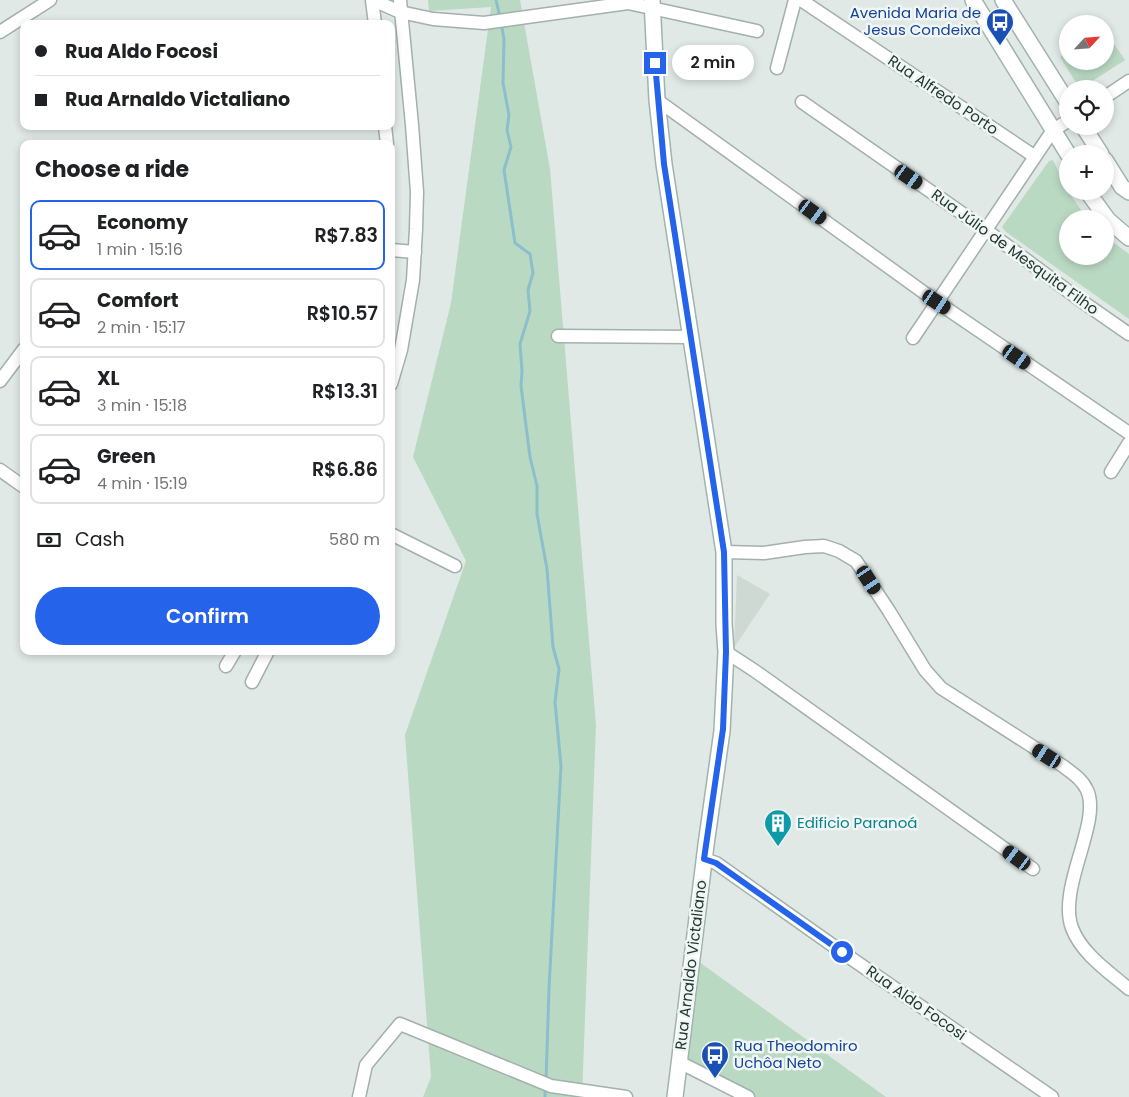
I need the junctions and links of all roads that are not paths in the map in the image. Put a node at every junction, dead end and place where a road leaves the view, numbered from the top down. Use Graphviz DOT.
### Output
graph roads {
  1 [pos="50,0"];
  2 [pos="372,0"];
  3 [pos="794,0"];
  4 [pos="801,0"];
  5 [pos="973,0"];
  6 [pos="1003,0"];
  7 [pos="652,3"];
  8 [pos="400,6"];
  9 [pos="374,20"];
  10 [pos="1,27"];
  11 [pos="757,30"];
  12 [pos="777,68"];
  13 [pos="1129,81"];
  14 [pos="1059,89"];
  15 [pos="1114,91"];
  16 [pos="657,100"];
  17 [pos="802,102"];
  18 [pos="1059,126"];
  19 [pos="1053,130"];
  20 [pos="1062,145"];
  21 [pos="1034,156"];
  22 [pos="1114,174"];
  23 [pos="1129,192"];
  24 [pos="1094,200"];
  25 [pos="986,230"];
  26 [pos="1129,238"];
  27 [pos="395,250"];
  28 [pos="415,252"];
  29 [pos="937,302"];
  30 [pos="1129,334"];
  31 [pos="558,336"];
  32 [pos="692,337"];
  33 [pos="913,338"];
  34 [pos="20,355"];
  35 [pos="395,370"];
  36 [pos="0,381"];
  37 [pos="1129,433"];
  38 [pos="1129,443"];
  39 [pos="0,470"];
  40 [pos="1111,472"];
  41 [pos="20,484"];
  42 [pos="395,536"];
  43 [pos="724,552"];
  44 [pos="455,566"];
  45 [pos="726,652"];
  46 [pos="233,655"];
  47 [pos="263,655"];
  48 [pos="226,666"];
  49 [pos="252,682"];
  50 [pos="704,859"];
  51 [pos="1033,869"];
  52 [pos="1129,989"];
  53 [pos="679,1062"];
  54 [pos="359,1097"];
  55 [pos="626,1097"];
  56 [pos="675,1097"];
  57 [pos="748,1097"];
  58 [pos="1052,1097"];
  1 -- 10 [label="street"];
  2 -- 8 [label="street"];
  2 -- 9 [label="street"];
  3 -- 12 [label="street"];
  4 -- 21 [label="street, Rua Alfredo Porto"];
  5 -- 19 [label="street"];
  6 -- 14 [label="street"];
  7 -- 8 [label="street"];
  7 -- 11 [label="street"];
  7 -- 16 [label="street, Rua Arnaldo Victaliano"];
  8 -- 28 [label="street"];
  13 -- 15 [label="street"];
  16 -- 29 [label="street"];
  16 -- 32 [label="street, Rua Arnaldo Victaliano"];
  17 -- 25 [label="street, Rua Júlio de Mesquita Filho"];
  18 -- 19 [label="street"];
  19 -- 20 [label="street"];
  19 -- 21 [label="street"];
  21 -- 25 [label="street"];
  22 -- 23 [label="street"];
  24 -- 26 [label="street"];
  25 -- 29 [label="street"];
  25 -- 30 [label="street, Rua Júlio de Mesquita Filho"];
  27 -- 28 [label="street"];
  28 -- 35 [label="street"];
  29 -- 33 [label="street"];
  29 -- 37 [label="street"];
  31 -- 32 [label="street"];
  32 -- 43 [label="street, Rua Arnaldo Victaliano"];
  34 -- 36 [label="street"];
  38 -- 40 [label="street"];
  39 -- 41 [label="street"];
  42 -- 44 [label="street"];
  43 -- 45 [label="street, Rua Arnaldo Victaliano"];
  43 -- 52 [label="street"];
  45 -- 50 [label="street, Rua Arnaldo Victaliano"];
  45 -- 51 [label="street"];
  46 -- 48 [label="street"];
  47 -- 49 [label="street"];
  50 -- 53 [label="street, Rua Arnaldo Victaliano"];
  50 -- 58 [label="street, Rua Aldo Focosi"];
  53 -- 56 [label="street, Rua Arnaldo Victaliano"];
  53 -- 57 [label="street"];
  54 -- 55 [label="street"];
}
